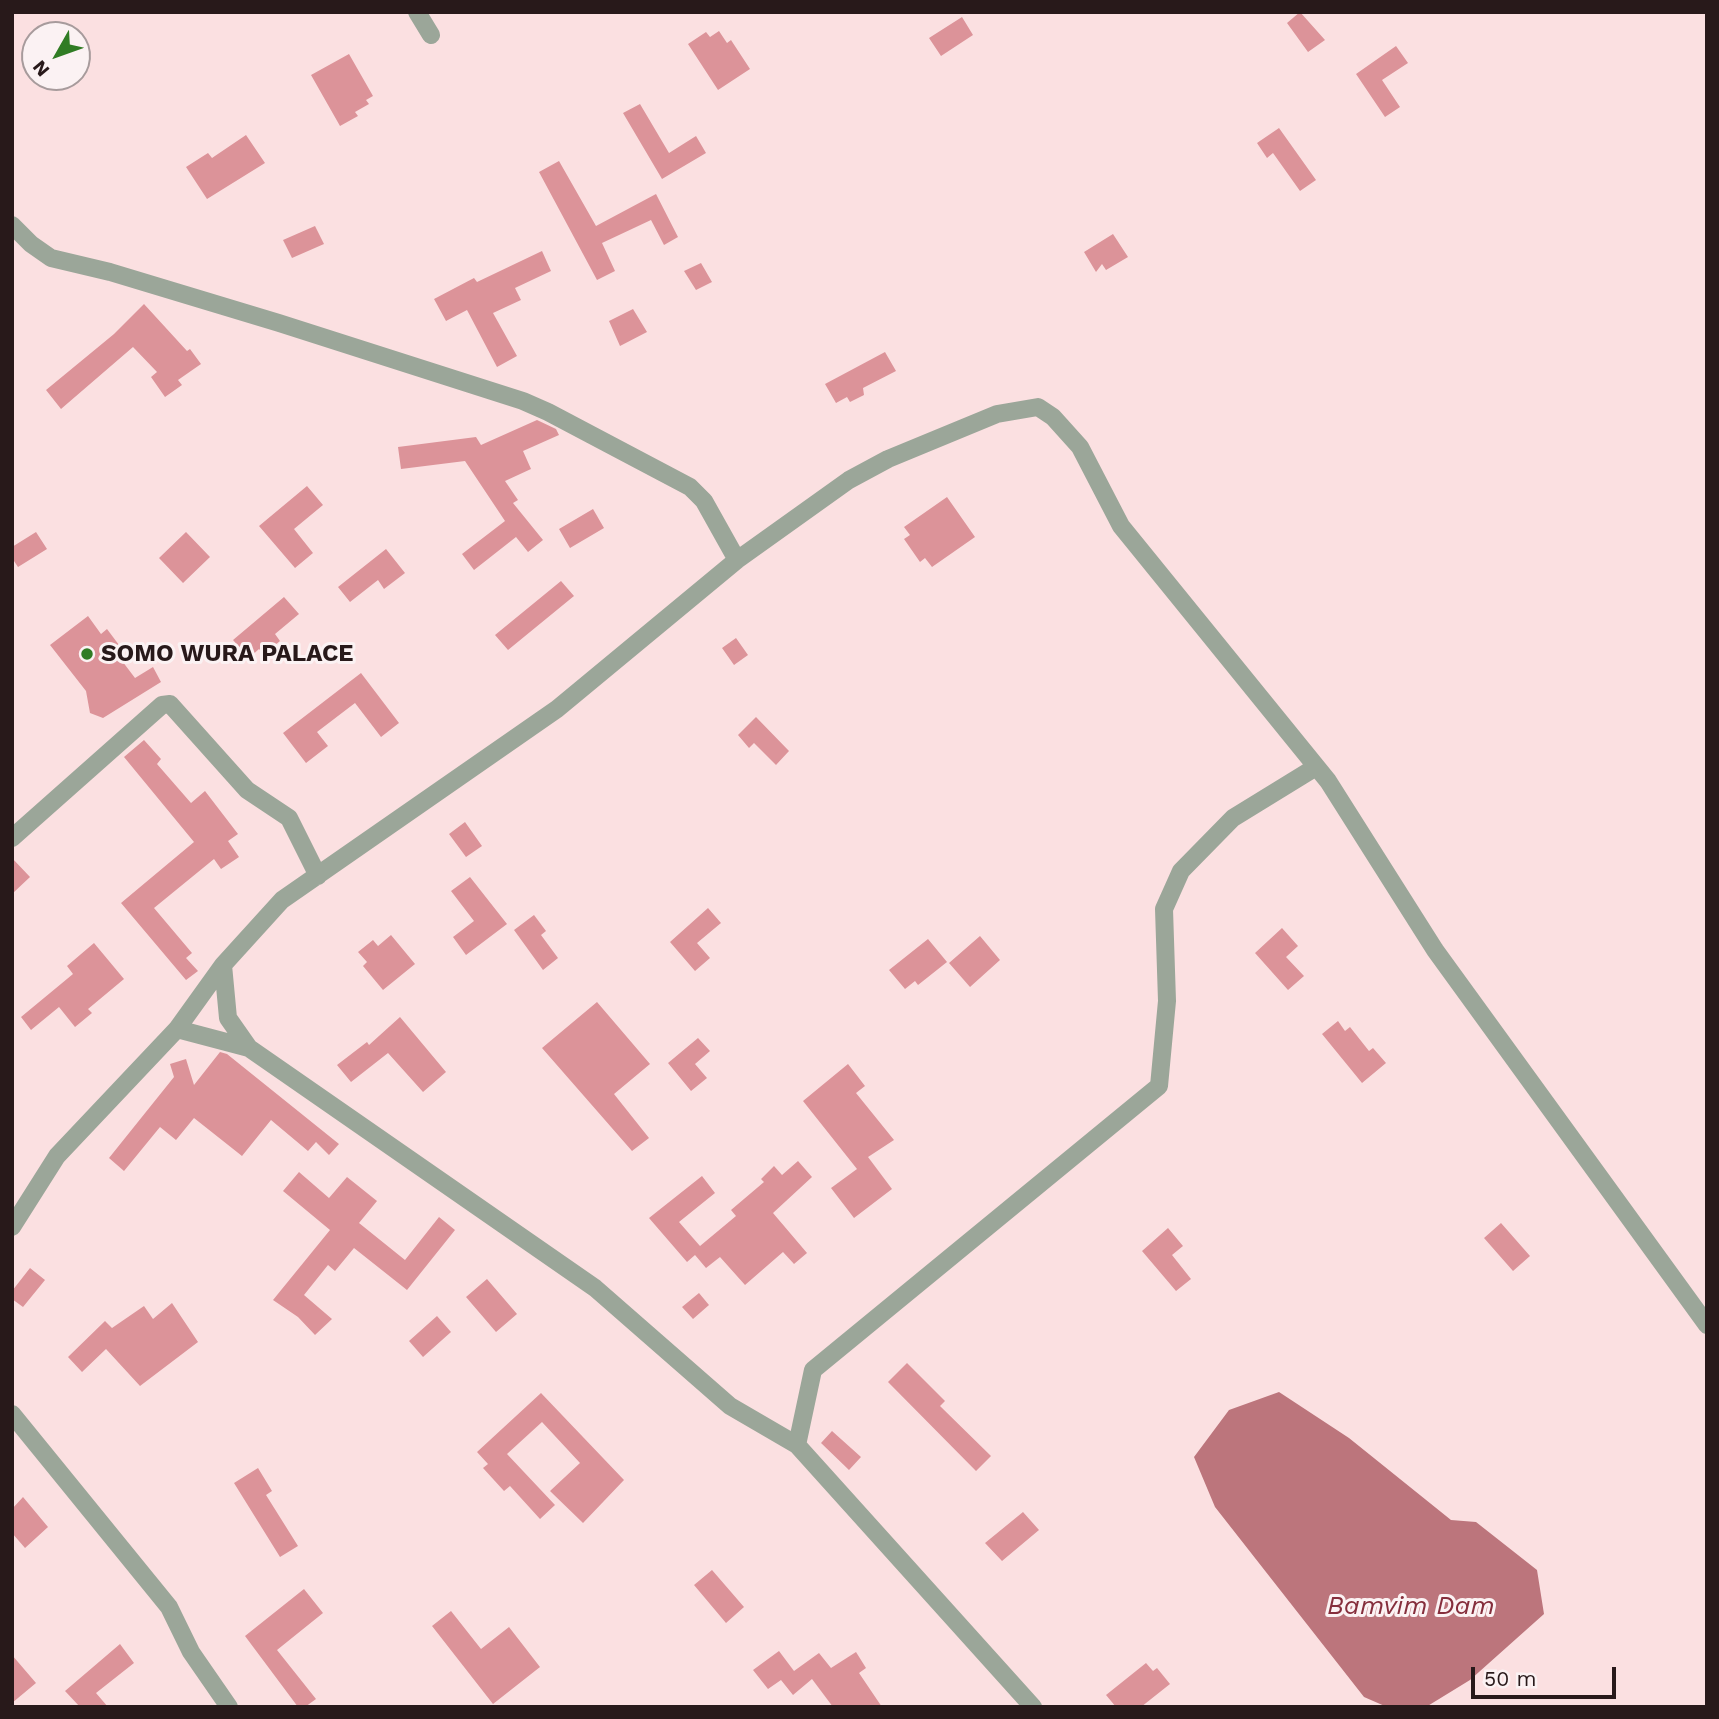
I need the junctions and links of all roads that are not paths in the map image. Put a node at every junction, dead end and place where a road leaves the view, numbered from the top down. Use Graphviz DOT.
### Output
graph roads {
  1 [pos="417,12"];
  2 [pos="430,35"];
  3 [pos="12,225"];
  4 [pos="737,561"];
  5 [pos="1316,767"];
  6 [pos="12,838"];
  7 [pos="318,876"];
  8 [pos="223,965"];
  9 [pos="177,1029"];
  10 [pos="249,1048"];
  11 [pos="12,1227"];
  12 [pos="1707,1325"];
  13 [pos="14,1420"];
  14 [pos="797,1446"];
  15 [pos="229,1707"];
  16 [pos="1033,1707"];
  1 -- 2 [label="street"];
  3 -- 4 [label="street"];
  4 -- 5 [label="street"];
  4 -- 7 [label="street"];
  5 -- 12 [label="street"];
  5 -- 14 [label="street"];
  6 -- 7 [label="street"];
  7 -- 8 [label="street"];
  8 -- 9 [label="street"];
  8 -- 10 [label="street"];
  9 -- 10 [label="street"];
  9 -- 11 [label="street"];
  10 -- 14 [label="street"];
  13 -- 15 [label="street"];
  14 -- 16 [label="street"];
}
